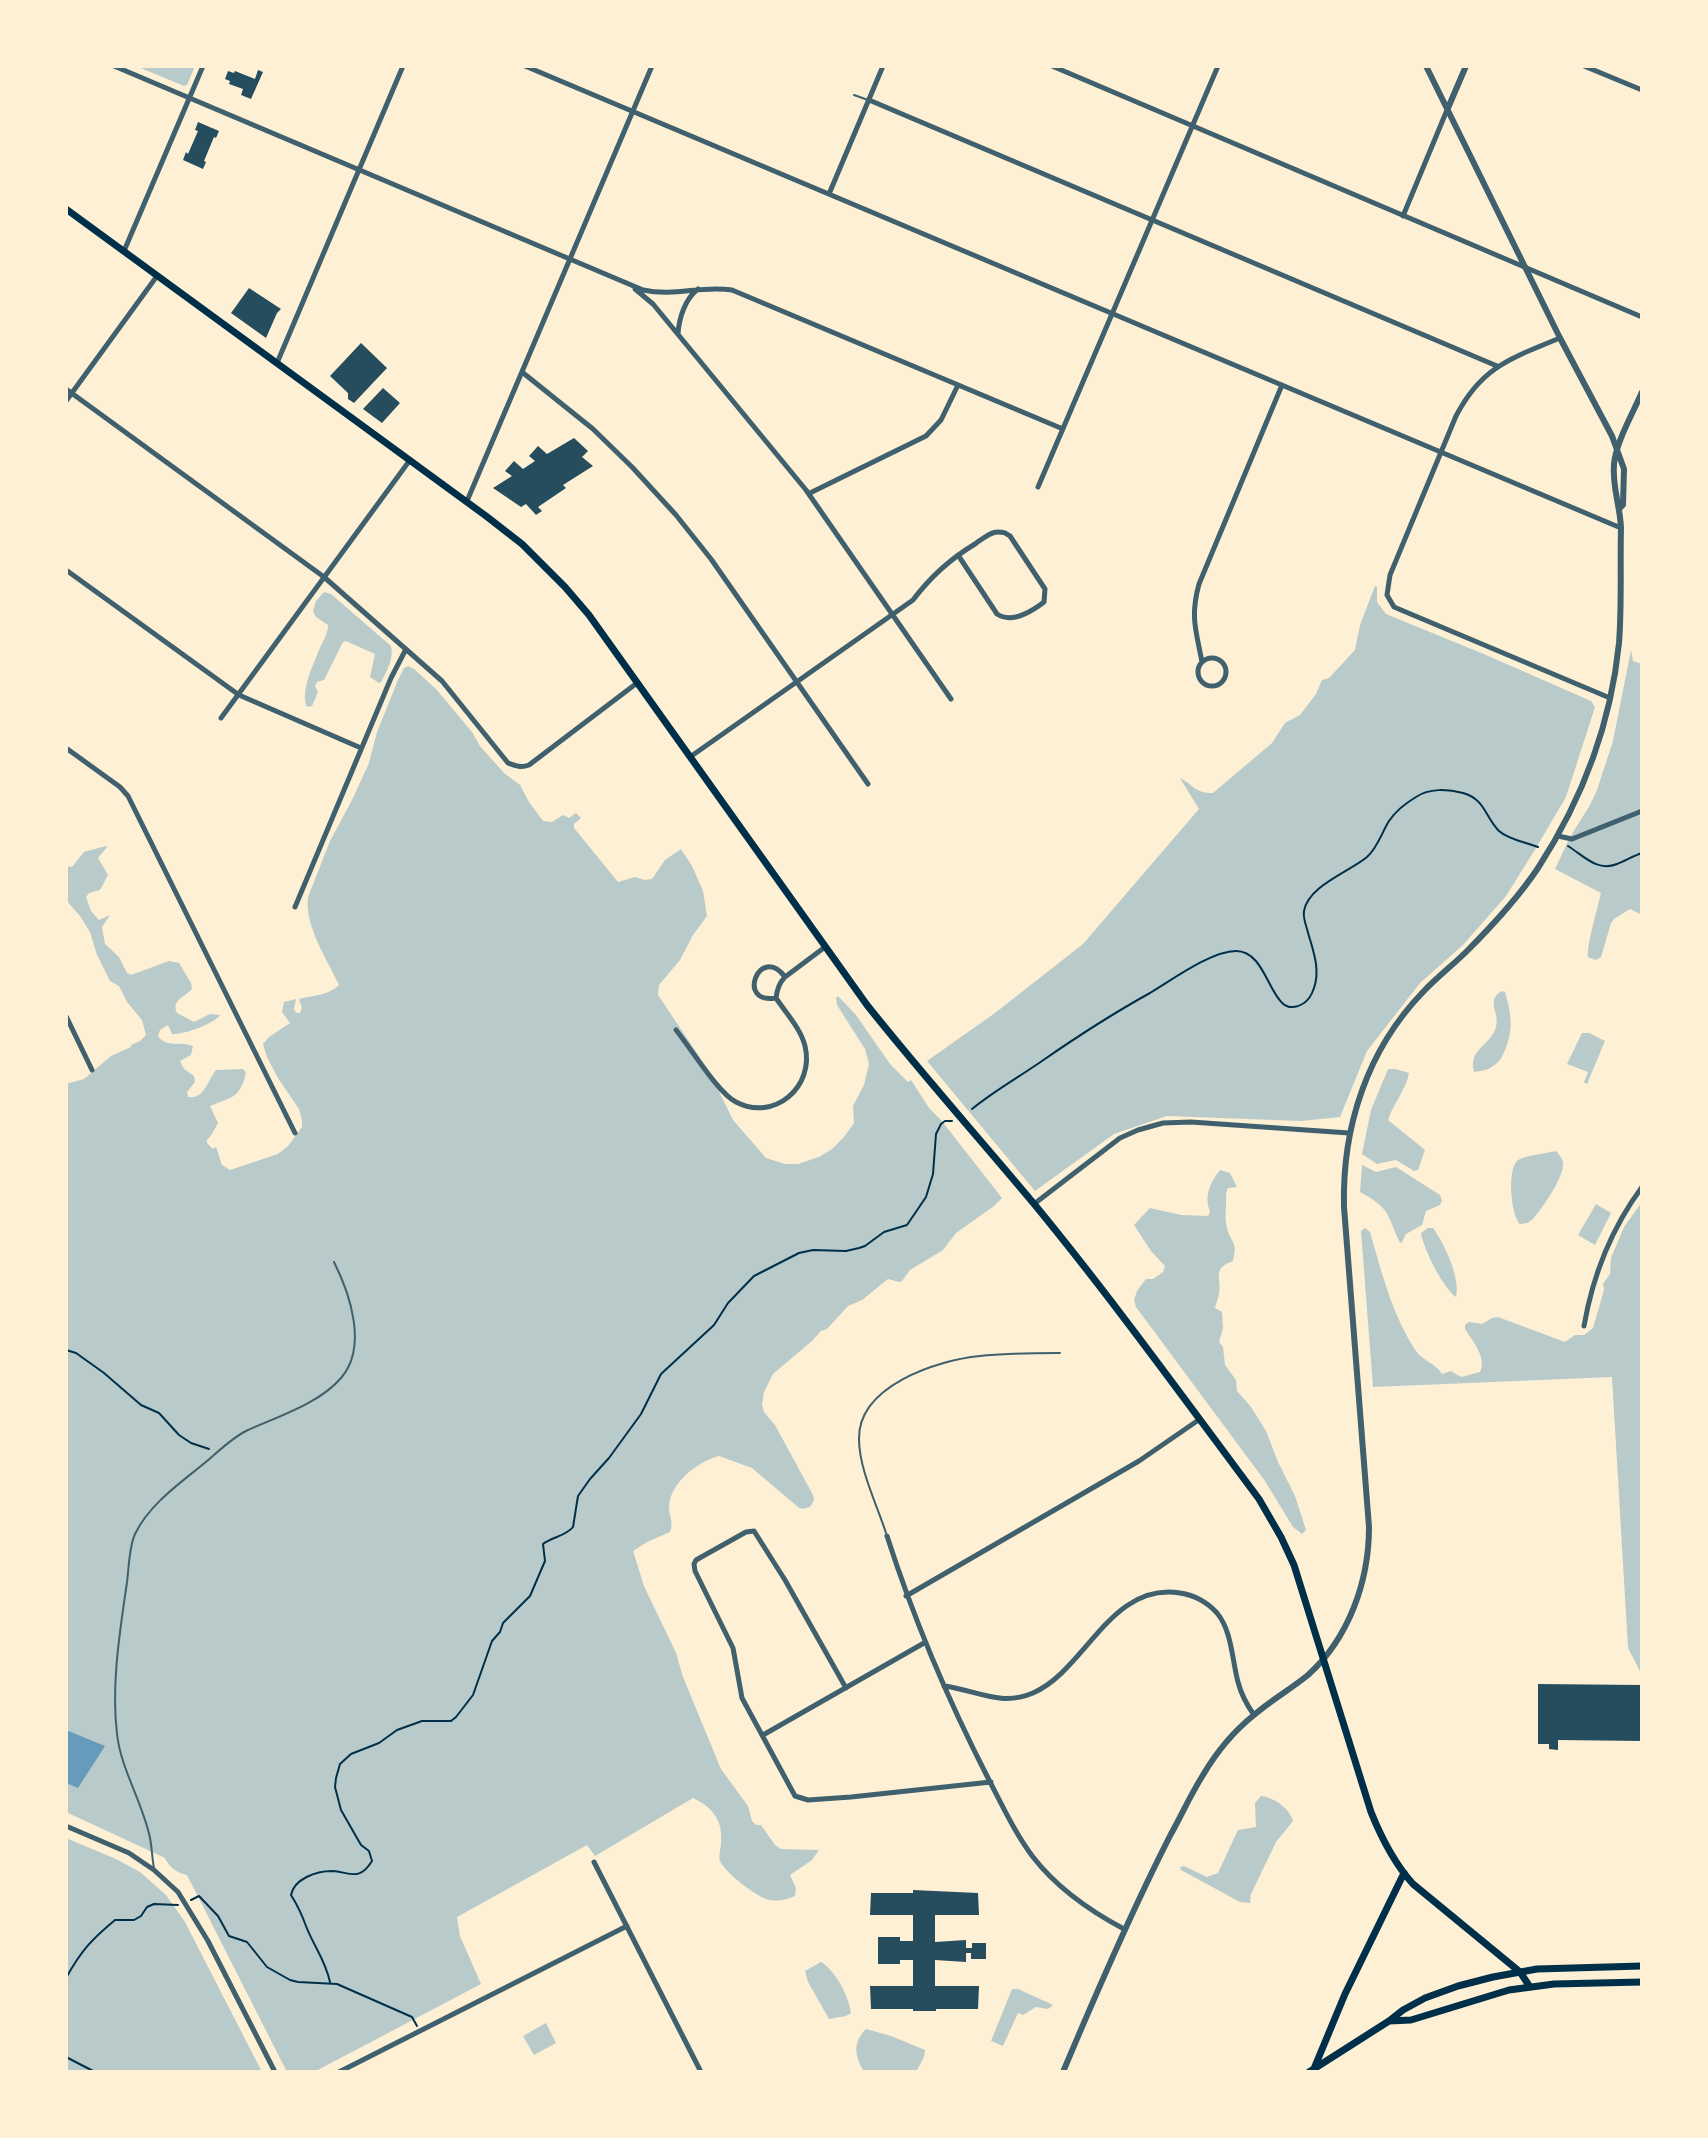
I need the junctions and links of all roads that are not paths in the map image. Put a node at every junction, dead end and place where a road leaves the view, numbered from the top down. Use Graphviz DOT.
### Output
graph roads {
  1 [pos="114,66"];
  2 [pos="203,66"];
  3 [pos="403,66"];
  4 [pos="525,66"];
  5 [pos="652,66"];
  6 [pos="883,66"];
  7 [pos="1052,66"];
  8 [pos="1078,66"];
  9 [pos="1218,66"];
  10 [pos="1426,66"];
  11 [pos="1466,66"];
  12 [pos="1584,66"];
  13 [pos="1074,75"];
  14 [pos="1642,90"];
  15 [pos="854,95"];
  16 [pos="189,97"];
  17 [pos="869,100"];
  18 [pos="1448,108"];
  19 [pos="633,111"];
  20 [pos="1192,126"];
  21 [pos="359,170"];
  22 [pos="829,194"];
  23 [pos="66,209"];
  24 [pos="1403,216"];
  25 [pos="1153,220"];
  26 [pos="124,252"];
  27 [pos="570,258"];
  28 [pos="1525,267"];
  29 [pos="157,276"];
  30 [pos="625,283"];
  31 [pos="698,289"];
  32 [pos="1112,313"];
  33 [pos="1642,317"];
  34 [pos="678,335"];
  35 [pos="1560,338"];
  36 [pos="277,363"];
  37 [pos="1497,366"];
  38 [pos="522,372"];
  39 [pos="958,385"];
  40 [pos="1282,385"];
  41 [pos="69,391"];
  42 [pos="1642,392"];
  43 [pos="66,401"];
  44 [pos="1063,429"];
  45 [pos="1617,451"];
  46 [pos="1441,452"];
  47 [pos="410,460"];
  48 [pos="1038,487"];
  49 [pos="809,494"];
  50 [pos="467,501"];
  51 [pos="1621,528"];
  52 [pos="958,555"];
  53 [pos="66,570"];
  54 [pos="324,577"];
  55 [pos="892,615"];
  56 [pos="406,649"];
  57 [pos="1202,662"];
  58 [pos="637,683"];
  59 [pos="797,683"];
  60 [pos="239,695"];
  61 [pos="1610,698"];
  62 [pos="951,699"];
  63 [pos="221,718"];
  64 [pos="66,748"];
  65 [pos="361,748"];
  66 [pos="690,757"];
  67 [pos="868,784"];
  68 [pos="1642,811"];
  69 [pos="1558,836"];
  70 [pos="295,907"];
  71 [pos="825,947"];
  72 [pos="785,977"];
  73 [pos="776,998"];
  74 [pos="66,1016"];
  75 [pos="676,1030"];
  76 [pos="92,1070"];
  77 [pos="295,1133"];
  78 [pos="1349,1133"];
  79 [pos="1642,1187"];
  80 [pos="1034,1204"];
  81 [pos="334,1262"];
  82 [pos="1584,1326"];
  83 [pos="1060,1353"];
  84 [pos="1200,1419"];
  85 [pos="887,1536"];
  86 [pos="906,1596"];
  87 [pos="924,1643"];
  88 [pos="1323,1659"];
  89 [pos="944,1686"];
  90 [pos="846,1688"];
  91 [pos="1254,1715"];
  92 [pos="763,1735"];
  93 [pos="991,1782"];
  94 [pos="66,1826"];
  95 [pos="594,1862"];
  96 [pos="154,1870"];
  97 [pos="1404,1873"];
  98 [pos="627,1926"];
  99 [pos="1124,1929"];
  100 [pos="1642,1966"];
  101 [pos="1520,1972"];
  102 [pos="1642,1982"];
  103 [pos="1530,1987"];
  104 [pos="1389,2021"];
  105 [pos="1312,2071"];
  106 [pos="275,2072"];
  107 [pos="339,2072"];
  108 [pos="701,2072"];
  109 [pos="1063,2072"];
  1 -- 16 [label="street"];
  2 -- 16 [label="street"];
  3 -- 21 [label="street"];
  4 -- 19 [label="street"];
  5 -- 19 [label="street"];
  6 -- 17 [label="street"];
  7 -- 13 [label="street"];
  8 -- 13 [label="street"];
  9 -- 20 [label="street"];
  10 -- 18 [label="street"];
  11 -- 18 [label="street"];
  12 -- 14 [label="street"];
  13 -- 20 [label="street"];
  15 -- 17 [label="lane"];
  16 -- 21 [label="street"];
  16 -- 26 [label="street"];
  17 -- 22 [label="street"];
  17 -- 25 [label="street"];
  18 -- 24 [label="street"];
  18 -- 28 [label="street"];
  19 -- 22 [label="street"];
  19 -- 27 [label="street"];
  20 -- 24 [label="street"];
  20 -- 25 [label="street"];
  21 -- 27 [label="street"];
  21 -- 36 [label="street"];
  22 -- 32 [label="street"];
  23 -- 26 [label="main road"];
  24 -- 28 [label="street"];
  25 -- 32 [label="street"];
  25 -- 37 [label="street"];
  26 -- 29 [label="main road"];
  27 -- 30 [label="street"];
  27 -- 38 [label="street"];
  28 -- 33 [label="street"];
  28 -- 35 [label="street"];
  29 -- 36 [label="main road"];
  29 -- 41 [label="street"];
  30 -- 31 [label="street"];
  30 -- 34 [label="street"];
  31 -- 34 [label="street"];
  31 -- 39 [label="street"];
  32 -- 40 [label="street"];
  32 -- 44 [label="street"];
  34 -- 49 [label="street"];
  35 -- 37 [label="street"];
  35 -- 45 [label="street"];
  36 -- 47 [label="main road"];
  37 -- 46 [label="street"];
  38 -- 50 [label="street"];
  38 -- 59 [label="street"];
  39 -- 44 [label="street"];
  39 -- 49 [label="street"];
  40 -- 46 [label="street"];
  40 -- 57 [label="street"];
  41 -- 43 [label="street"];
  41 -- 54 [label="street"];
  42 -- 45 [label="street"];
  44 -- 48 [label="street"];
  45 -- 51 [label="street"];
  46 -- 51 [label="street"];
  46 -- 61 [label="street"];
  47 -- 50 [label="main road"];
  47 -- 54 [label="street"];
  49 -- 55 [label="street"];
  50 -- 58 [label="main road"];
  51 -- 61 [label="street"];
  52 -- 52 [label="street"];
  52 -- 55 [label="street"];
  53 -- 60 [label="street"];
  54 -- 56 [label="street"];
  54 -- 60 [label="street"];
  55 -- 59 [label="street"];
  55 -- 62 [label="street"];
  56 -- 58 [label="street"];
  56 -- 65 [label="street"];
  57 -- 57 [label="street"];
  58 -- 66 [label="main road"];
  59 -- 66 [label="street"];
  59 -- 67 [label="street"];
  60 -- 63 [label="street"];
  60 -- 65 [label="street"];
  61 -- 69 [label="street"];
  64 -- 77 [label="street"];
  65 -- 70 [label="street"];
  66 -- 71 [label="main road"];
  68 -- 69 [label="street"];
  69 -- 78 [label="street"];
  71 -- 72 [label="street"];
  71 -- 80 [label="main road"];
  72 -- 73 [label="street"];
  72 -- 73 [label="street"];
  73 -- 75 [label="street"];
  74 -- 76 [label="street"];
  78 -- 80 [label="street"];
  78 -- 88 [label="street"];
  79 -- 82 [label="street"];
  80 -- 84 [label="main road"];
  81 -- 96 [label="lane"];
  83 -- 85 [label="lane"];
  84 -- 86 [label="street"];
  84 -- 88 [label="main road"];
  85 -- 86 [label="street"];
  86 -- 87 [label="street"];
  87 -- 89 [label="street"];
  87 -- 90 [label="street"];
  88 -- 91 [label="street"];
  88 -- 97 [label="main road"];
  89 -- 91 [label="street"];
  89 -- 93 [label="street"];
  90 -- 92 [label="street"];
  90 -- 92 [label="street"];
  91 -- 99 [label="street"];
  92 -- 93 [label="street"];
  93 -- 99 [label="street"];
  94 -- 96 [label="street"];
  95 -- 98 [label="street"];
  96 -- 106 [label="street"];
  97 -- 101 [label="main road"];
  97 -- 105 [label="main road"];
  98 -- 107 [label="street"];
  98 -- 108 [label="street"];
  99 -- 109 [label="street"];
  100 -- 101 [label="main road"];
  101 -- 103 [label="main road"];
  101 -- 104 [label="main road"];
  102 -- 103 [label="main road"];
  103 -- 104 [label="main road"];
  104 -- 105 [label="main road"];
}
